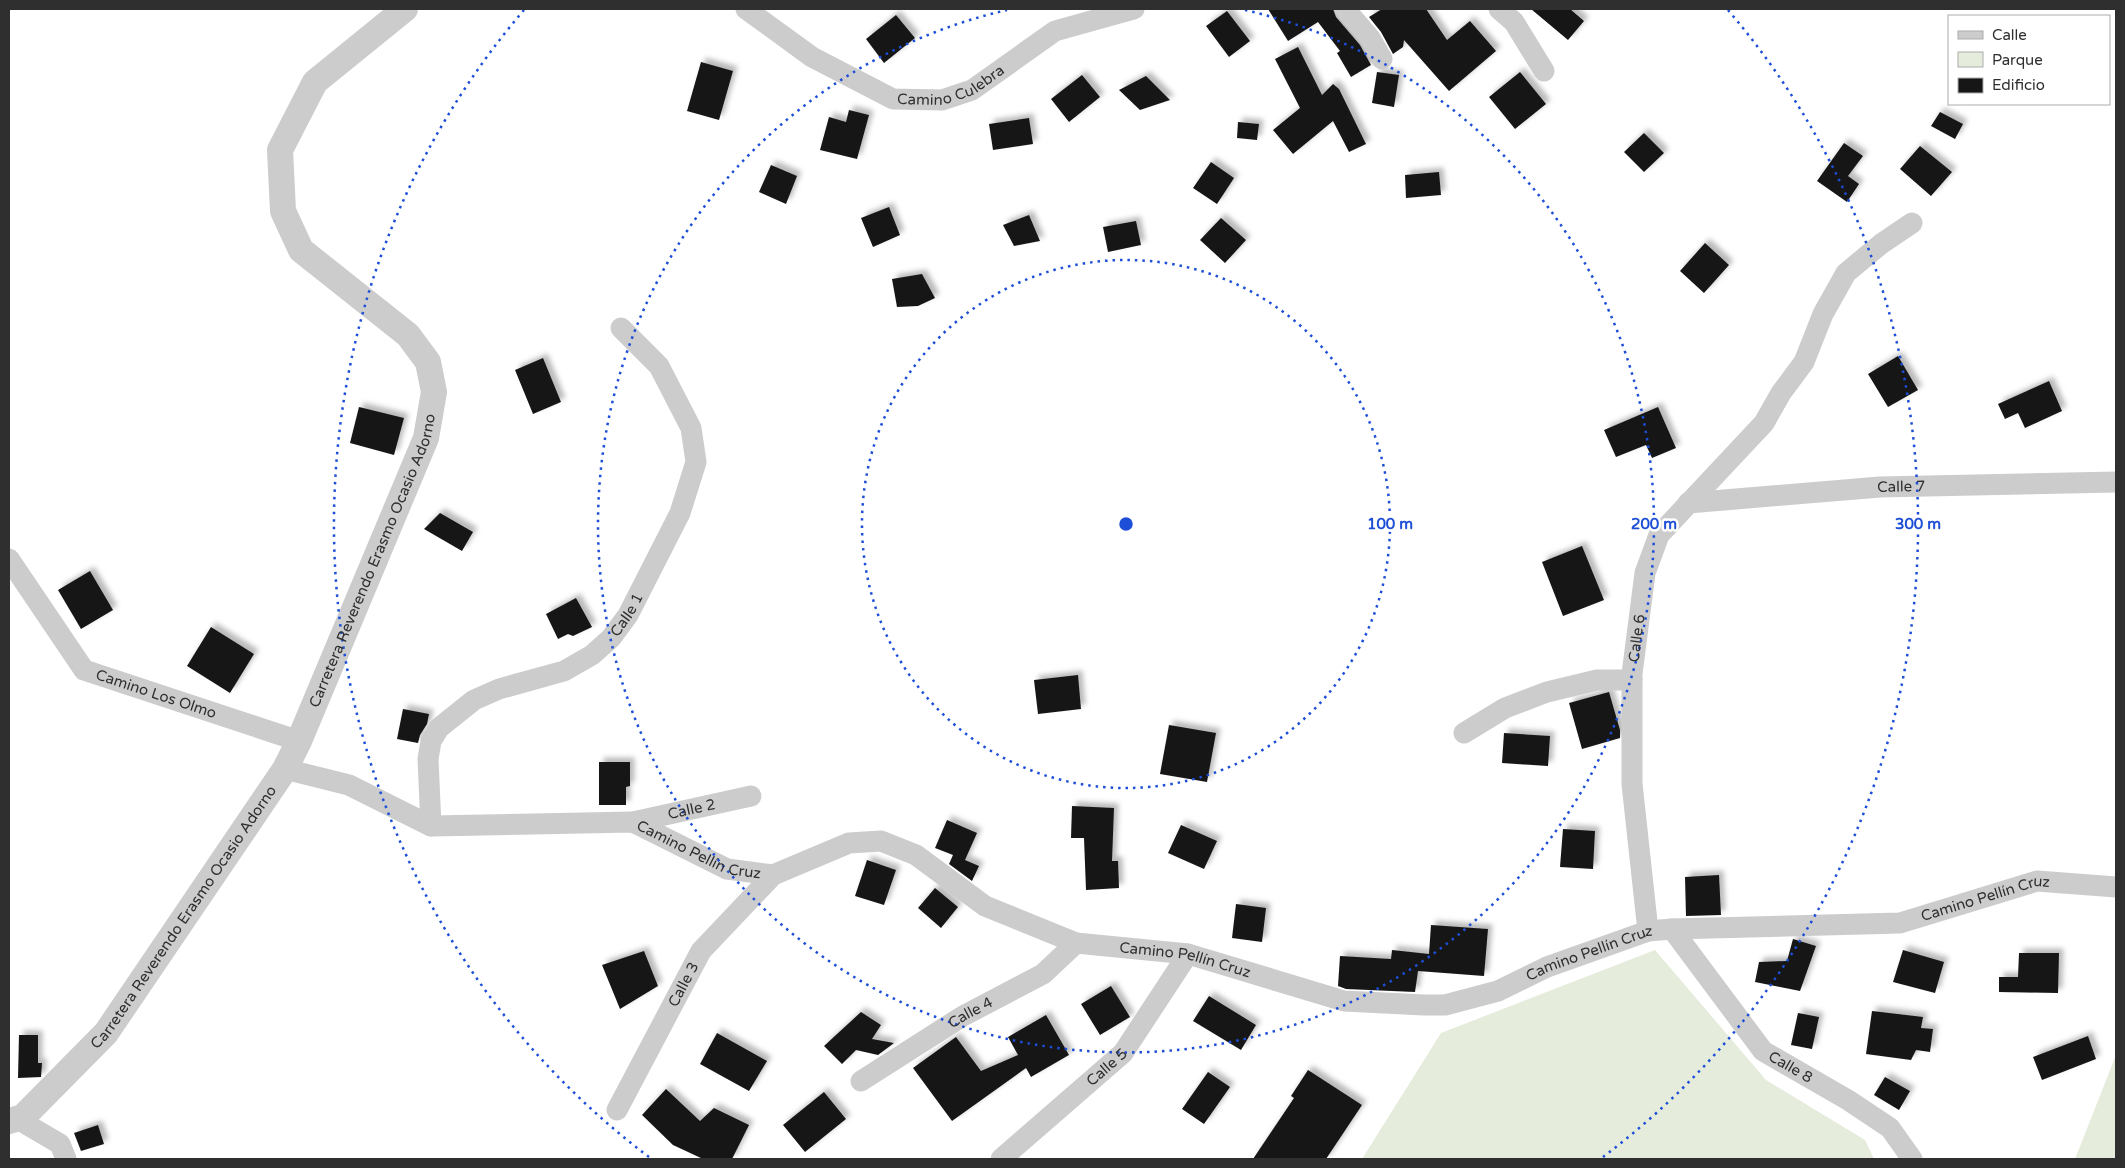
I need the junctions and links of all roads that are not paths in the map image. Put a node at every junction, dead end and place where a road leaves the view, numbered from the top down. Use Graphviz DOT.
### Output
graph roads {
  1 [pos="405,9"];
  2 [pos="746,9"];
  3 [pos="1134,9"];
  4 [pos="1345,9"];
  5 [pos="1499,9"];
  6 [pos="1382,59"];
  7 [pos="1544,71"];
  8 [pos="1912,222"];
  9 [pos="621,328"];
  10 [pos="2116,482"];
  11 [pos="1688,503"];
  12 [pos="9,559"];
  13 [pos="1632,680"];
  14 [pos="1464,733"];
  15 [pos="299,741"];
  16 [pos="285,770"];
  17 [pos="751,796"];
  18 [pos="633,822"];
  19 [pos="431,826"];
  20 [pos="773,875"];
  21 [pos="2116,887"];
  22 [pos="1672,929"];
  23 [pos="1648,931"];
  24 [pos="1076,943"];
  25 [pos="1188,954"];
  26 [pos="861,1081"];
  27 [pos="617,1110"];
  28 [pos="16,1119"];
  29 [pos="66,1159"];
  30 [pos="1001,1159"];
  31 [pos="1912,1159"];
  1 -- 15 [label="street, Carretera Reverendo Erasmo Ocasio Adorno"];
  2 -- 3 [label="street, Camino Culebra"];
  4 -- 6 [label="street"];
  5 -- 7 [label="street"];
  8 -- 11 [label="street, Calle 6"];
  9 -- 19 [label="street, Calle 1"];
  10 -- 11 [label="street, Calle 7"];
  11 -- 13 [label="street, Calle 6"];
  12 -- 15 [label="street, Camino Los Olmo"];
  13 -- 14 [label="street"];
  13 -- 23 [label="street, Calle 6"];
  15 -- 16 [label="street, Carretera Reverendo Erasmo Ocasio Adorno"];
  16 -- 19 [label="street, Camino Pellín Cruz"];
  16 -- 28 [label="street, Carretera Reverendo Erasmo Ocasio Adorno"];
  17 -- 18 [label="street, Calle 2"];
  18 -- 19 [label="street, Camino Pellín Cruz"];
  18 -- 20 [label="street, Camino Pellín Cruz"];
  20 -- 24 [label="street, Camino Pellín Cruz"];
  20 -- 27 [label="street, Calle 3"];
  21 -- 22 [label="street, Camino Pellín Cruz"];
  22 -- 23 [label="street, Camino Pellín Cruz"];
  22 -- 31 [label="street, Calle 8"];
  23 -- 25 [label="street, Camino Pellín Cruz"];
  24 -- 25 [label="street, Camino Pellín Cruz"];
  24 -- 26 [label="street, Calle 4"];
  25 -- 30 [label="street, Calle 5"];
  28 -- 29 [label="street"];
}
